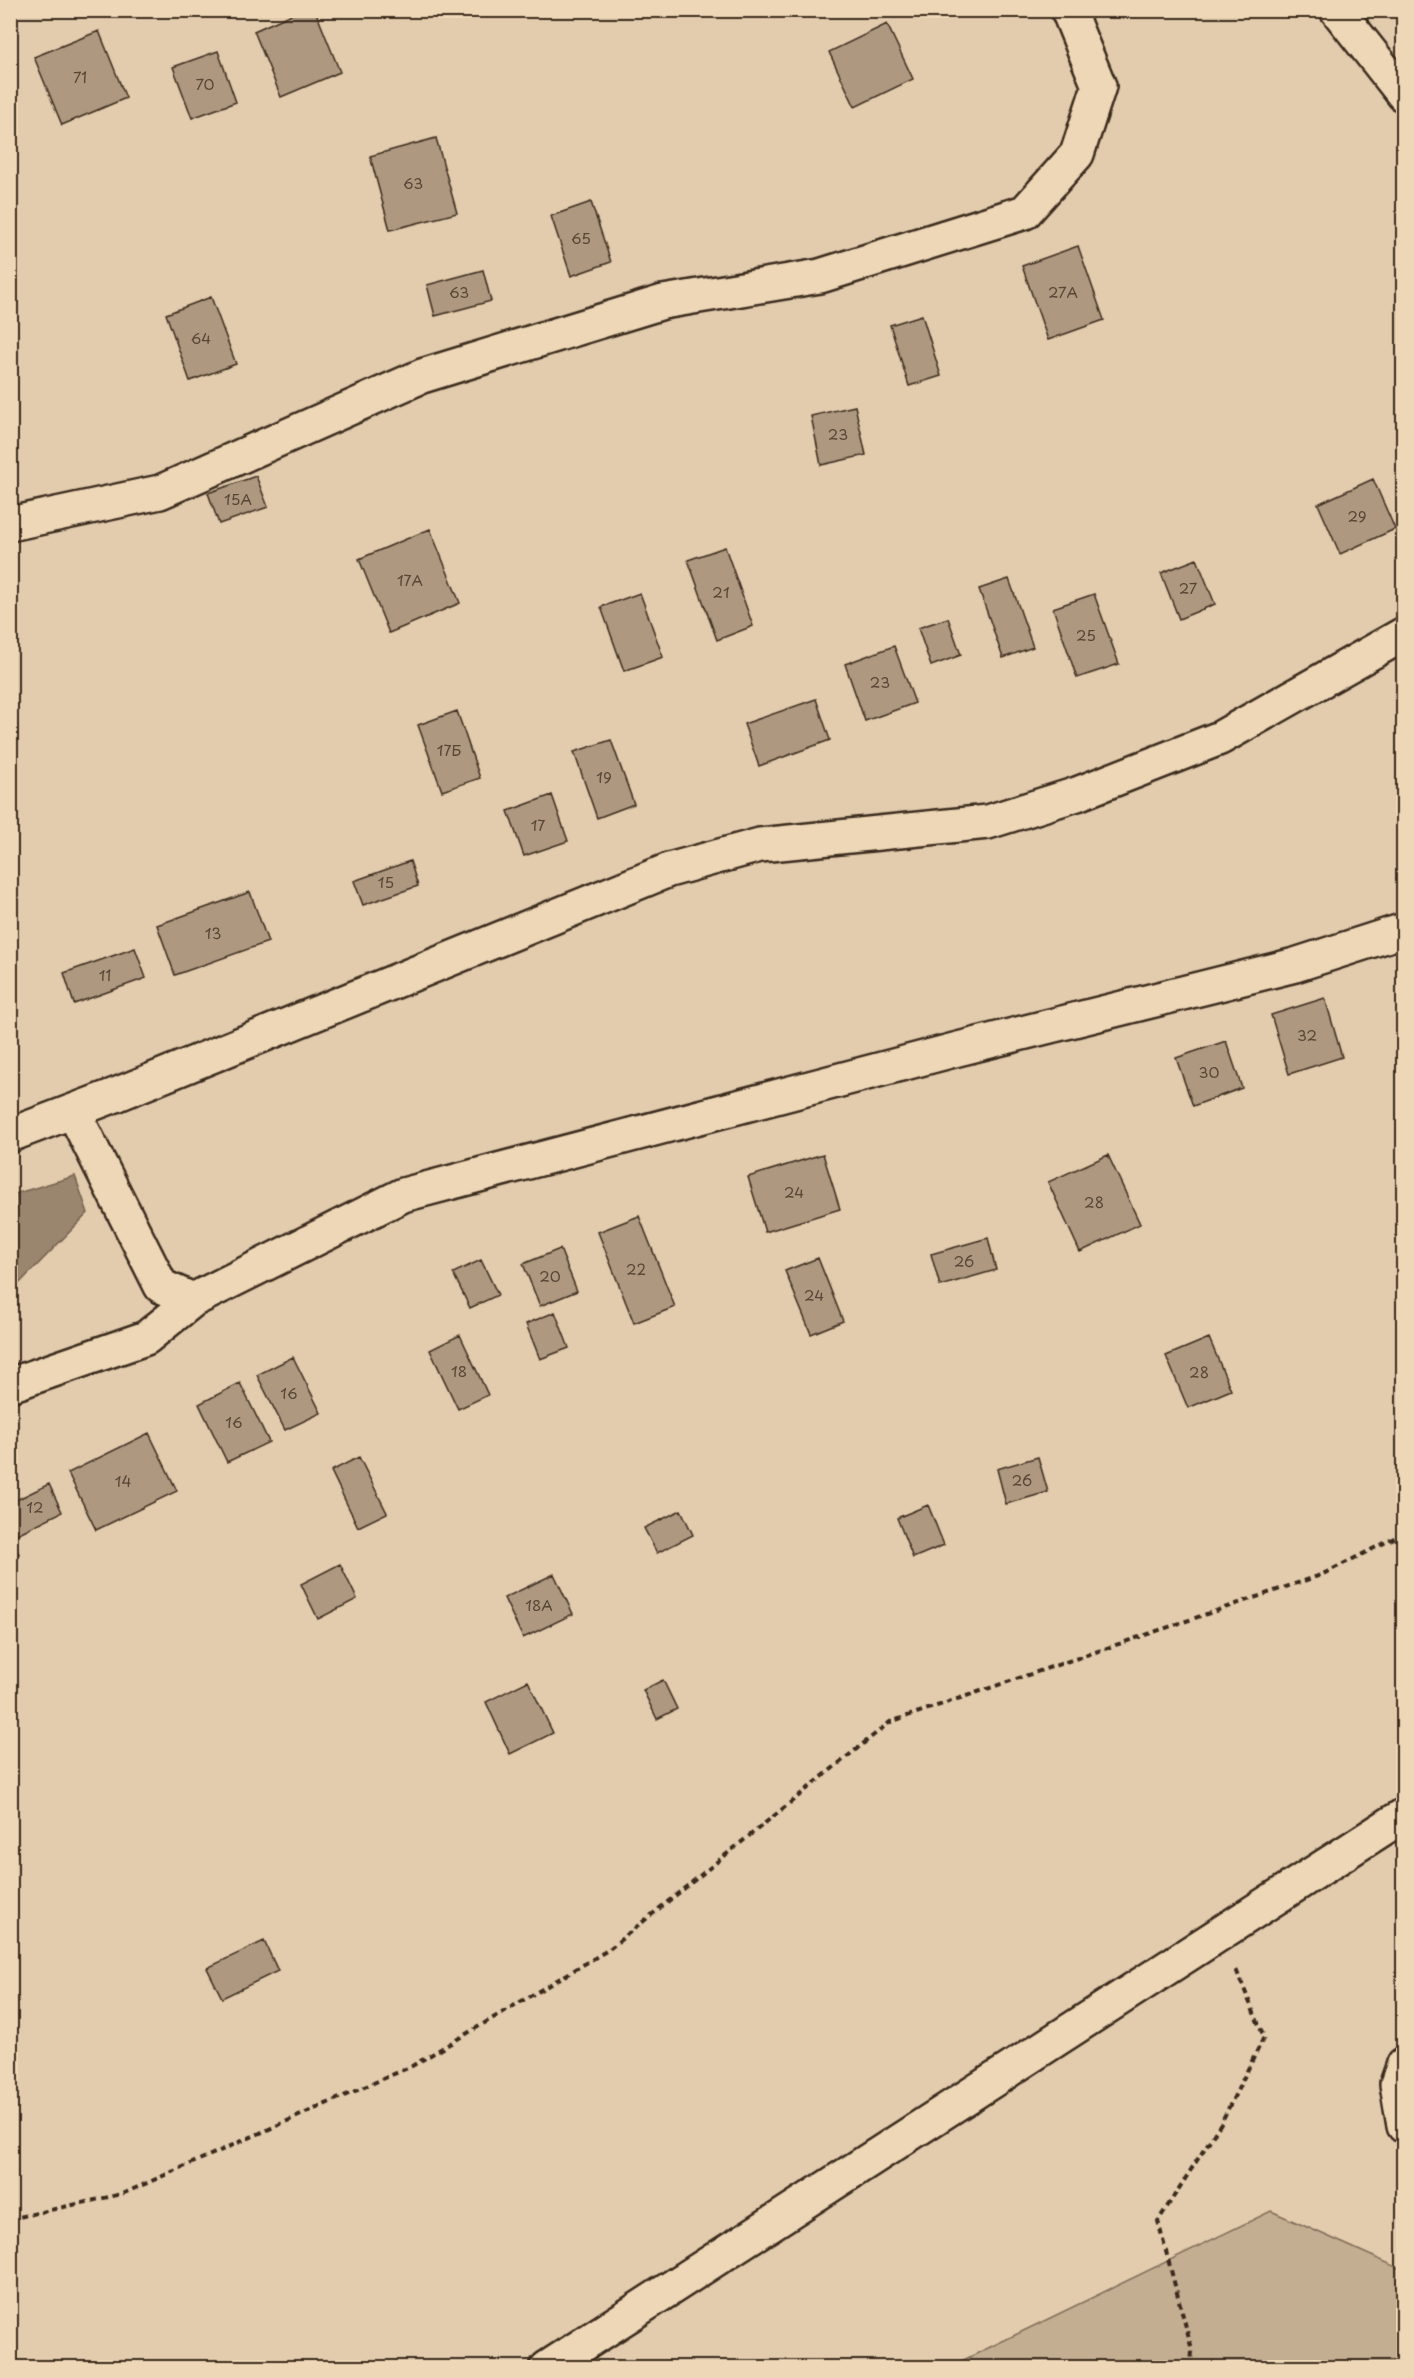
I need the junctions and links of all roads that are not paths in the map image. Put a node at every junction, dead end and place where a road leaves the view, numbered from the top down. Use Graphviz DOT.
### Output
graph roads {
  1 [pos="1068,10"];
  2 [pos="1337,10"];
  3 [pos="1404,94"];
  4 [pos="10,524"];
  5 [pos="1404,634"];
  6 [pos="1404,930"];
  7 [pos="73,1111"];
  8 [pos="10,1135"];
  9 [pos="193,1300"];
  10 [pos="10,1385"];
  11 [pos="1404,1815"];
  12 [pos="1404,2064"];
  13 [pos="1404,2126"];
  14 [pos="547,2367"];
  1 -- 4 [label="street"];
  2 -- 3 [label="street"];
  5 -- 7 [label="street"];
  6 -- 9 [label="street"];
  7 -- 8 [label="street"];
  7 -- 9 [label="street"];
  9 -- 10 [label="street"];
  11 -- 14 [label="street"];
  12 -- 13 [label="street"];
}
